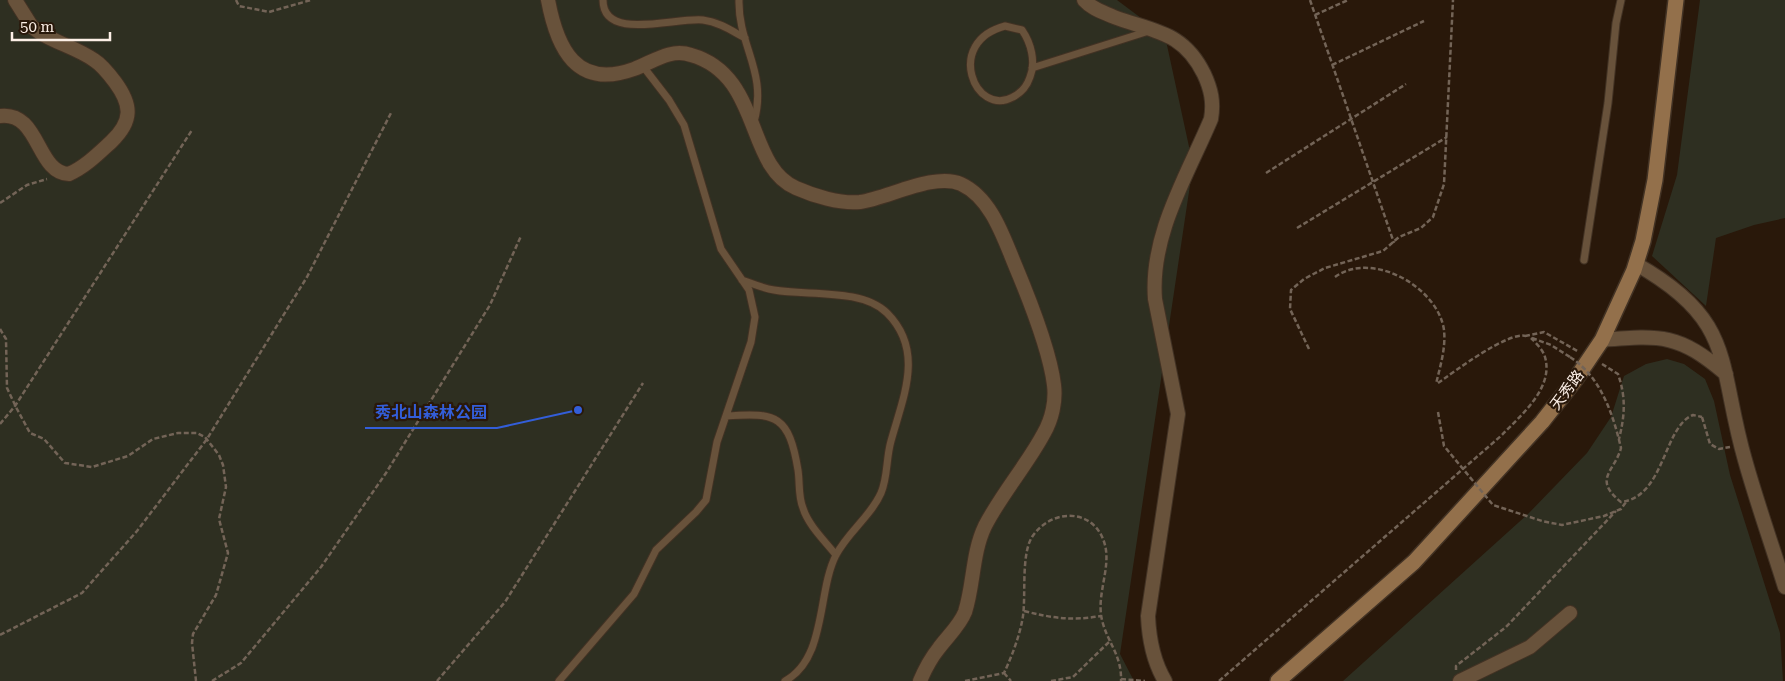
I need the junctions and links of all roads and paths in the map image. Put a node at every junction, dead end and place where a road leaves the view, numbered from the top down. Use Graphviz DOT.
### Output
graph roads {
  1 [pos="15,0"];
  2 [pos="236,0"];
  3 [pos="310,0"];
  4 [pos="548,0"];
  5 [pos="603,0"];
  6 [pos="739,0"];
  7 [pos="1084,0"];
  8 [pos="1310,0"];
  9 [pos="1348,0"];
  10 [pos="1453,0"];
  11 [pos="1621,0"];
  12 [pos="1676,0"];
  13 [pos="1315,15"];
  14 [pos="1424,21"];
  15 [pos="1152,30"];
  16 [pos="745,38"];
  17 [pos="1332,65"];
  18 [pos="642,66"];
  19 [pos="1032,68"];
  20 [pos="1406,84"];
  21 [pos="392,111"];
  22 [pos="0,116"];
  23 [pos="1351,119"];
  24 [pos="753,125"];
  25 [pos="192,130"];
  26 [pos="1447,137"];
  27 [pos="60,173"];
  28 [pos="1266,173"];
  29 [pos="1373,182"];
  30 [pos="0,203"];
  31 [pos="1297,228"];
  32 [pos="521,236"];
  33 [pos="1394,243"];
  34 [pos="1584,260"];
  35 [pos="1636,264"];
  36 [pos="1335,277"];
  37 [pos="741,279"];
  38 [pos="0,329"];
  39 [pos="1525,336"];
  40 [pos="1532,338"];
  41 [pos="1602,340"];
  42 [pos="1309,349"];
  43 [pos="1590,358"];
  44 [pos="1726,374"];
  45 [pos="643,383"];
  46 [pos="15,406"];
  47 [pos="1438,412"];
  48 [pos="726,416"];
  49 [pos="0,424"];
  50 [pos="207,439"];
  51 [pos="1619,439"];
  52 [pos="1741,444"];
  53 [pos="1627,502"];
  54 [pos="1616,511"];
  55 [pos="836,555"];
  56 [pos="1785,587"];
  57 [pos="1024,611"];
  58 [pos="1570,613"];
  59 [pos="1101,615"];
  60 [pos="0,635"];
  61 [pos="1111,640"];
  62 [pos="1004,673"];
  63 [pos="1457,677"];
  64 [pos="1121,680"];
  65 [pos="196,681"];
  66 [pos="212,681"];
  67 [pos="438,681"];
  68 [pos="559,681"];
  69 [pos="785,681"];
  70 [pos="920,681"];
  71 [pos="965,681"];
  72 [pos="1012,681"];
  73 [pos="1051,681"];
  74 [pos="1145,681"];
  75 [pos="1165,681"];
  76 [pos="1219,681"];
  77 [pos="1278,681"];
  1 -- 27 [label="street"];
  2 -- 3 [label="path"];
  4 -- 18 [label="street"];
  5 -- 16 [label="lane"];
  6 -- 16 [label="lane"];
  7 -- 15 [label="street"];
  8 -- 13 [label="path"];
  9 -- 13 [label="path"];
  10 -- 26 [label="path"];
  11 -- 34 [label="lane"];
  12 -- 35 [label="main road, 天秀路"];
  13 -- 17 [label="path"];
  14 -- 17 [label="path"];
  15 -- 19 [label="lane"];
  15 -- 75 [label="street"];
  16 -- 24 [label="lane"];
  17 -- 23 [label="path"];
  18 -- 24 [label="street"];
  18 -- 37 [label="lane"];
  19 -- 19 [label="lane"];
  20 -- 23 [label="path"];
  21 -- 50 [label="path"];
  22 -- 27 [label="street"];
  23 -- 28 [label="path"];
  23 -- 29 [label="path"];
  24 -- 70 [label="street"];
  25 -- 46 [label="path"];
  26 -- 29 [label="path"];
  26 -- 33 [label="path"];
  27 -- 30 [label="path"];
  29 -- 31 [label="path"];
  29 -- 33 [label="path"];
  32 -- 66 [label="path"];
  33 -- 42 [label="path"];
  35 -- 41 [label="main road, 天秀路"];
  35 -- 44 [label="street"];
  36 -- 39 [label="path"];
  37 -- 48 [label="lane"];
  37 -- 55 [label="lane"];
  38 -- 46 [label="path"];
  39 -- 40 [label="path"];
  39 -- 43 [label="path"];
  40 -- 51 [label="path, bridge"];
  40 -- 76 [label="path"];
  41 -- 43 [label="main road, 天秀路"];
  41 -- 44 [label="street"];
  43 -- 51 [label="path"];
  43 -- 77 [label="main road, 天秀路"];
  44 -- 52 [label="street"];
  45 -- 67 [label="path"];
  46 -- 49 [label="path"];
  46 -- 50 [label="path"];
  47 -- 54 [label="path, bridge"];
  48 -- 55 [label="lane"];
  48 -- 68 [label="lane"];
  50 -- 60 [label="path"];
  50 -- 65 [label="path"];
  51 -- 53 [label="path, bridge"];
  52 -- 53 [label="path, bridge"];
  52 -- 56 [label="street"];
  53 -- 54 [label="path, bridge"];
  54 -- 63 [label="path"];
  55 -- 69 [label="lane"];
  57 -- 59 [label="path"];
  57 -- 59 [label="path"];
  57 -- 62 [label="path"];
  58 -- 63 [label="street"];
  59 -- 61 [label="path"];
  61 -- 64 [label="path"];
  61 -- 73 [label="path"];
  62 -- 71 [label="path"];
  62 -- 72 [label="path"];
  64 -- 74 [label="path"];
}
